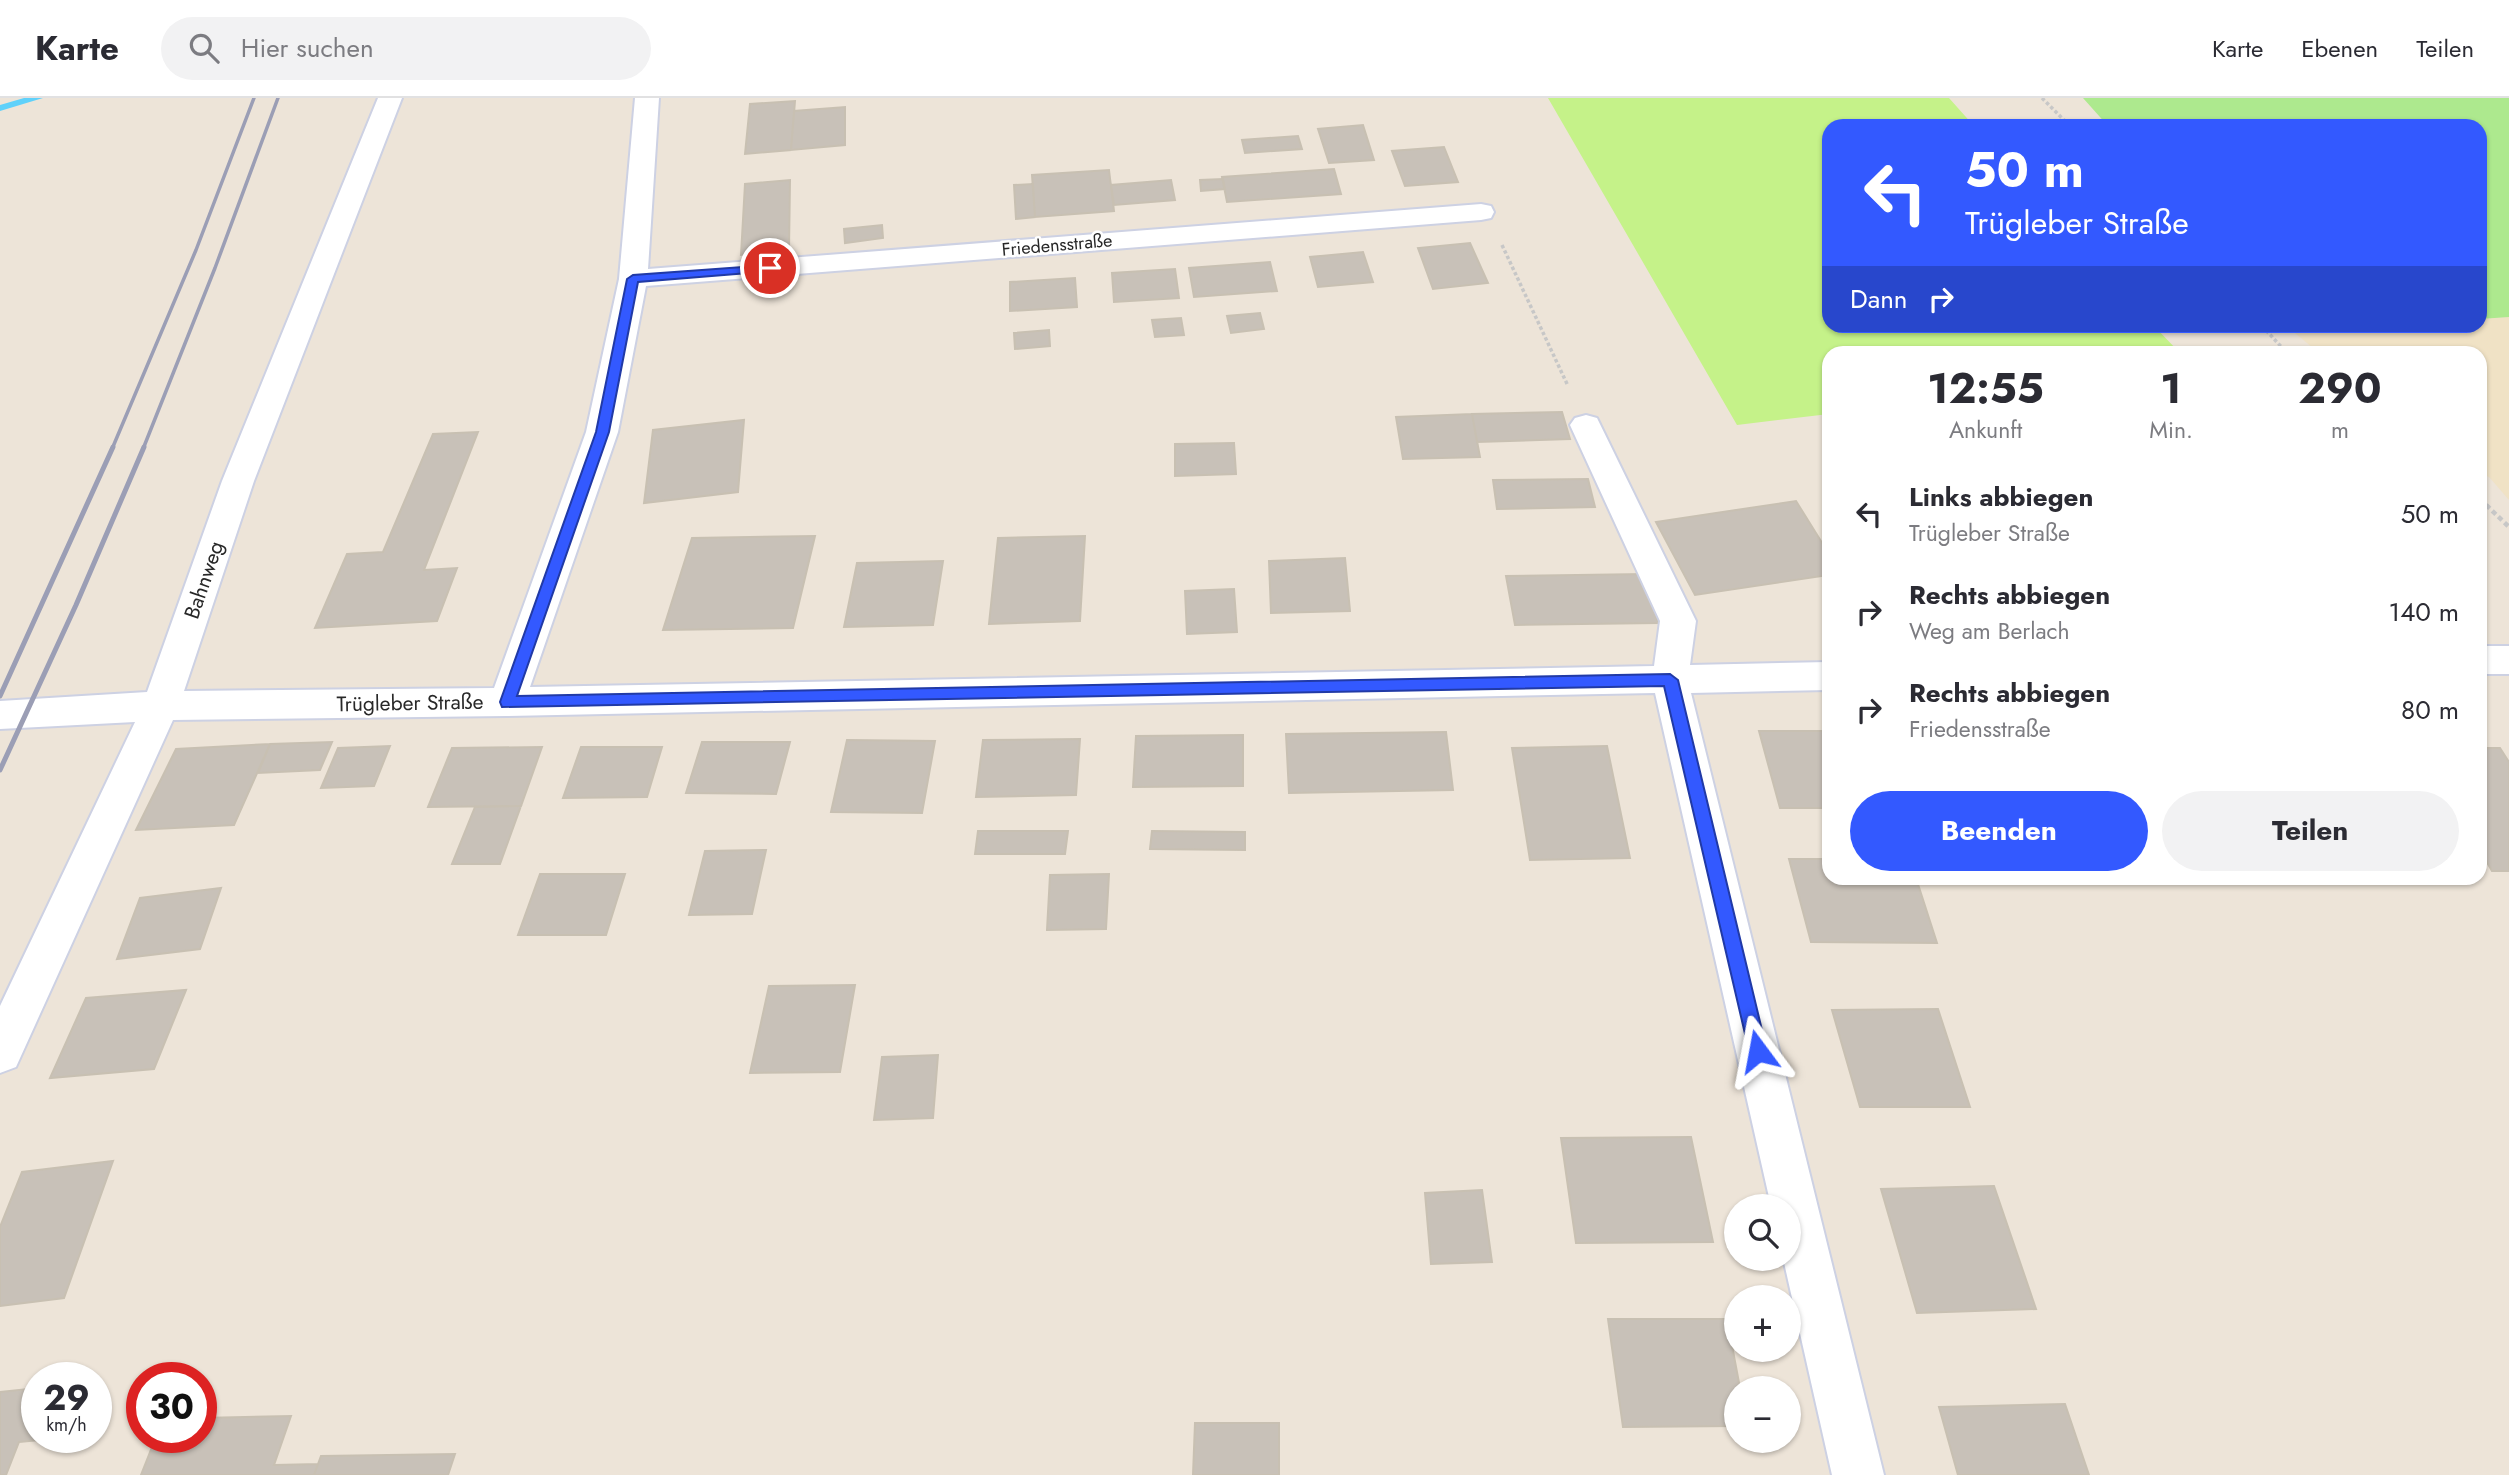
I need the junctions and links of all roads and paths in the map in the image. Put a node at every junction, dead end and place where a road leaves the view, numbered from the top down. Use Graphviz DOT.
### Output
graph roads {
  1 [pos="390,98"];
  2 [pos="647,98"];
  3 [pos="2042,98"];
  4 [pos="2063,119"];
  5 [pos="1481,212"];
  6 [pos="633,279"];
  7 [pos="2268,333"];
  8 [pos="2281,346"];
  9 [pos="1586,425"];
  10 [pos="2487,506"];
  11 [pos="2509,527"];
  12 [pos="1822,676"];
  13 [pos="1670,680"];
  14 [pos="507,702"];
  15 [pos="161,706"];
  16 [pos="0,715"];
  17 [pos="0,1053"];
  18 [pos="1858,1475"];
  1 -- 15 [label="street, Bahnweg"];
  2 -- 6 [label="street"];
  3 -- 4 [label="path"];
  5 -- 6 [label="street, Friedensstraße"];
  5 -- 9 [label="path"];
  6 -- 14 [label="street"];
  7 -- 8 [label="path"];
  9 -- 13 [label="street"];
  10 -- 11 [label="path"];
  12 -- 13 [label="street, Trügleber Straße"];
  13 -- 14 [label="street, Trügleber Straße"];
  13 -- 18 [label="street"];
  14 -- 15 [label="street, Trügleber Straße"];
  15 -- 16 [label="street, Trügleber Straße"];
  15 -- 17 [label="street, Bahnweg"];
}
